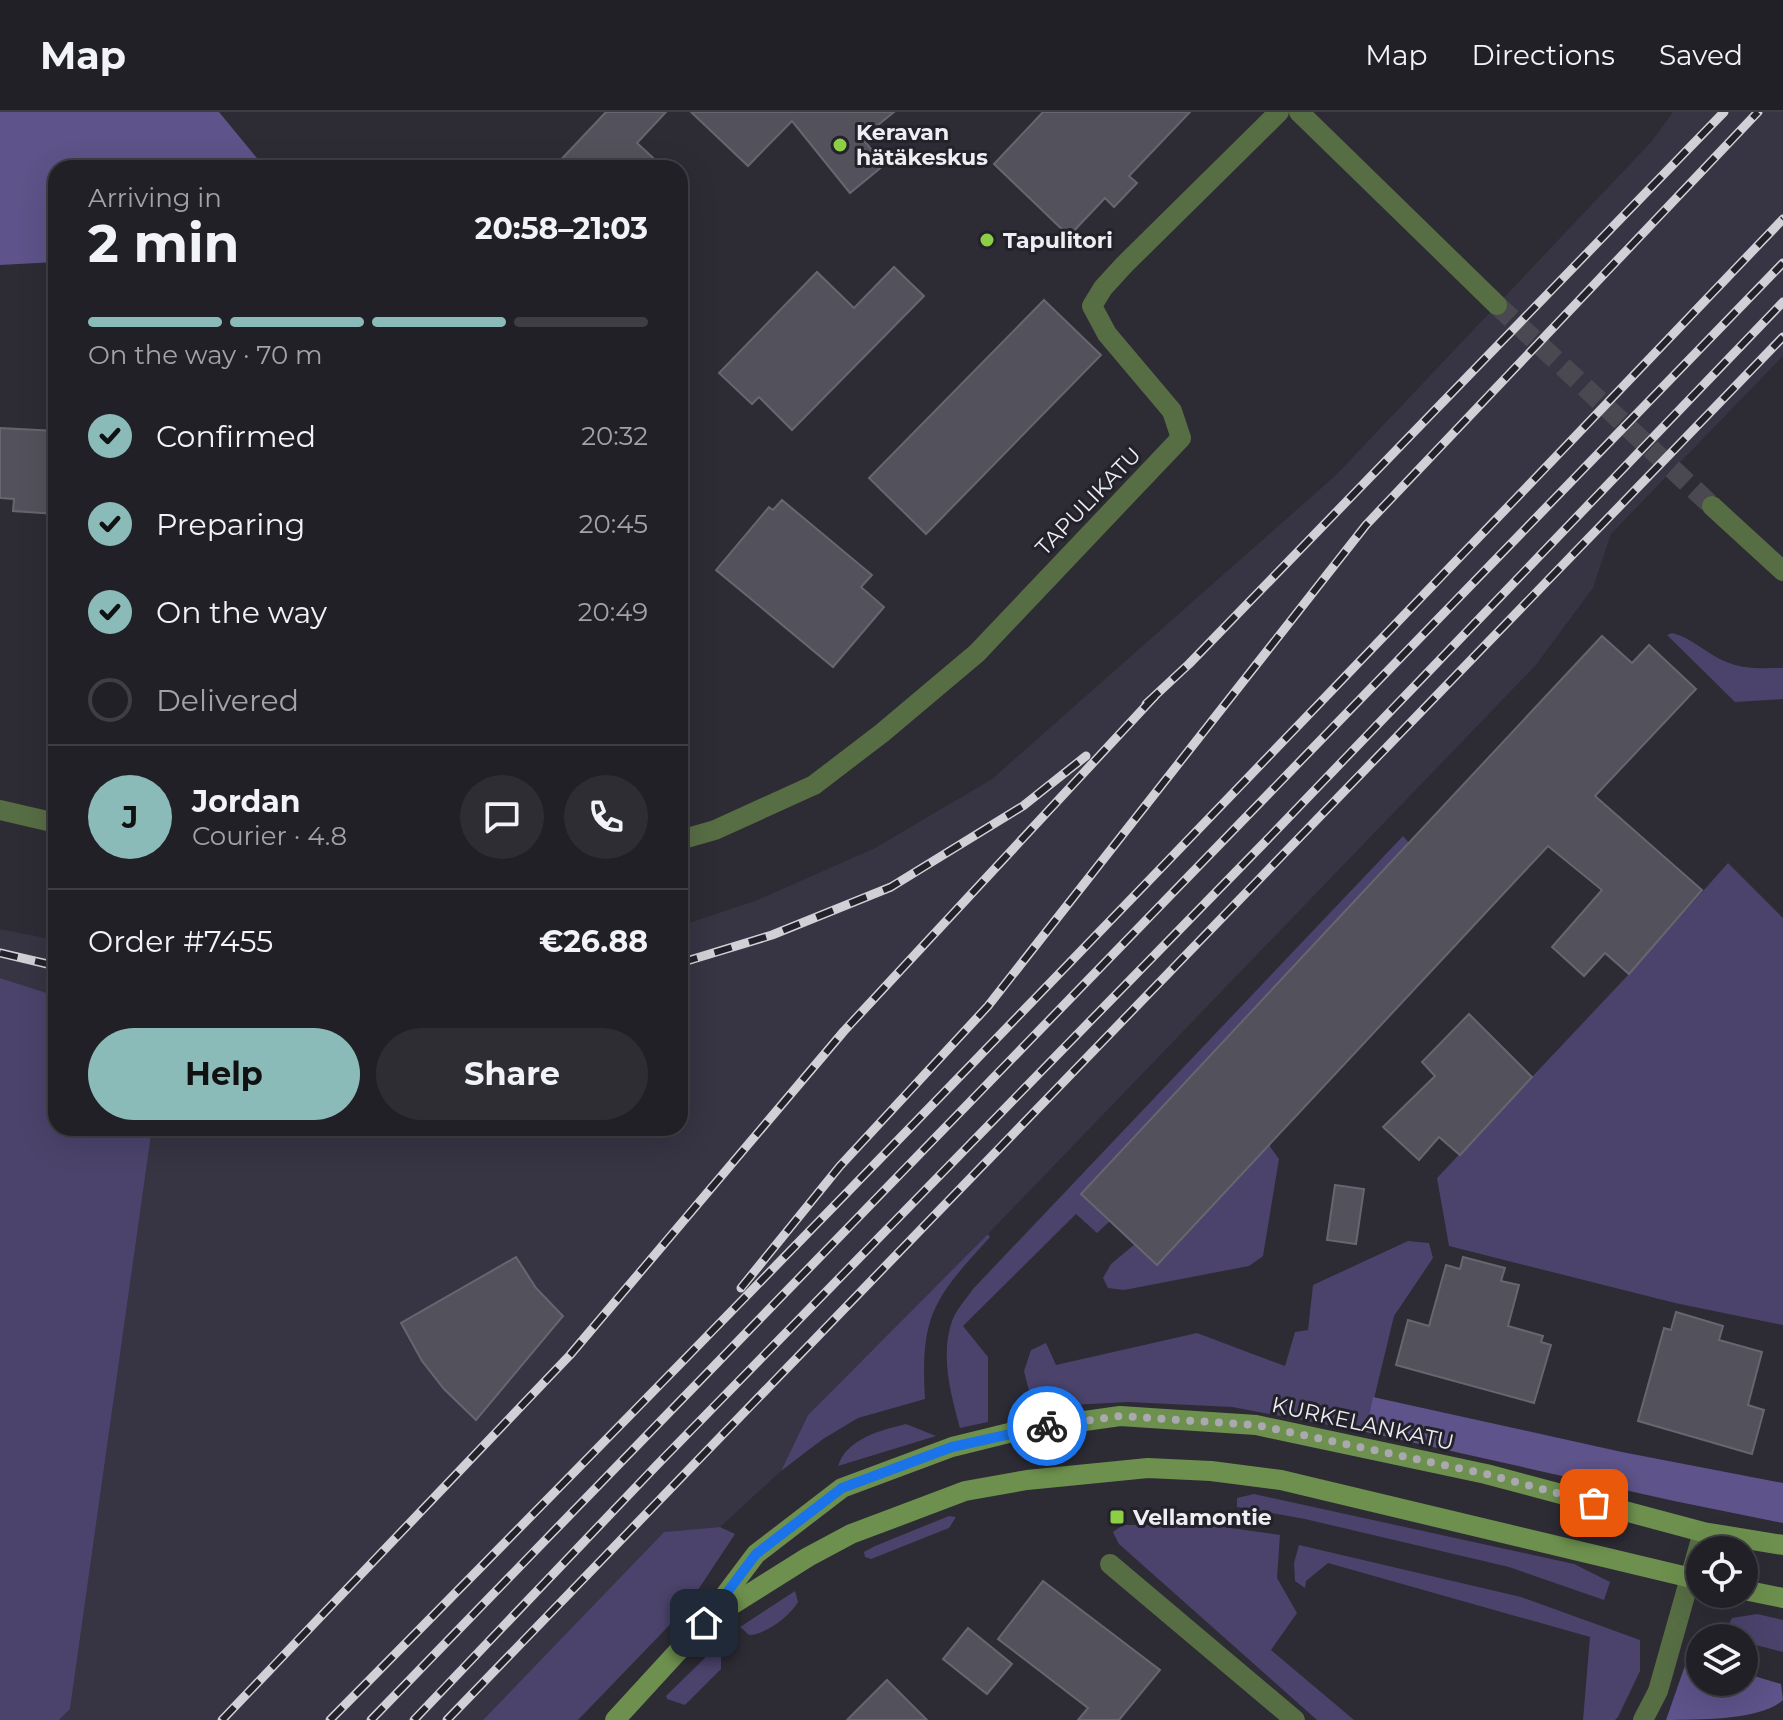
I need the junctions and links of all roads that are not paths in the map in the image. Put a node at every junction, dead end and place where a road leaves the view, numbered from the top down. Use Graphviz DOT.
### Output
graph roads {
  1 [pos="1279,112"];
  2 [pos="1299,112"];
  3 [pos="1497,305"];
  4 [pos="1712,506"];
  5 [pos="1783,571"];
  6 [pos="0,810"];
  7 [pos="48,821"];
  8 [pos="688,838"];
  9 [pos="1703,1532"];
  10 [pos="1702,1536"];
  11 [pos="1783,1545"];
  12 [pos="1110,1564"];
  13 [pos="1686,1577"];
  14 [pos="1758,1593"];
  15 [pos="1783,1598"];
  16 [pos="1686,1608"];
  17 [pos="704,1623"];
  18 [pos="615,1720"];
  19 [pos="1295,1720"];
  20 [pos="1643,1720"];
  1 -- 8 [label="street, TAPULIKATU"];
  2 -- 3 [label="street"];
  4 -- 5 [label="street"];
  6 -- 7 [label="street"];
  9 -- 10 [label="street"];
  9 -- 11 [label="street, KURKELANKATU"];
  9 -- 17 [label="street, KURKELANKATU"];
  12 -- 19 [label="street"];
  13 -- 17 [label="street, KURKELANKATU"];
  14 -- 15 [label="street"];
  16 -- 20 [label="street"];
  17 -- 18 [label="street, KURKELANKATU"];
}
